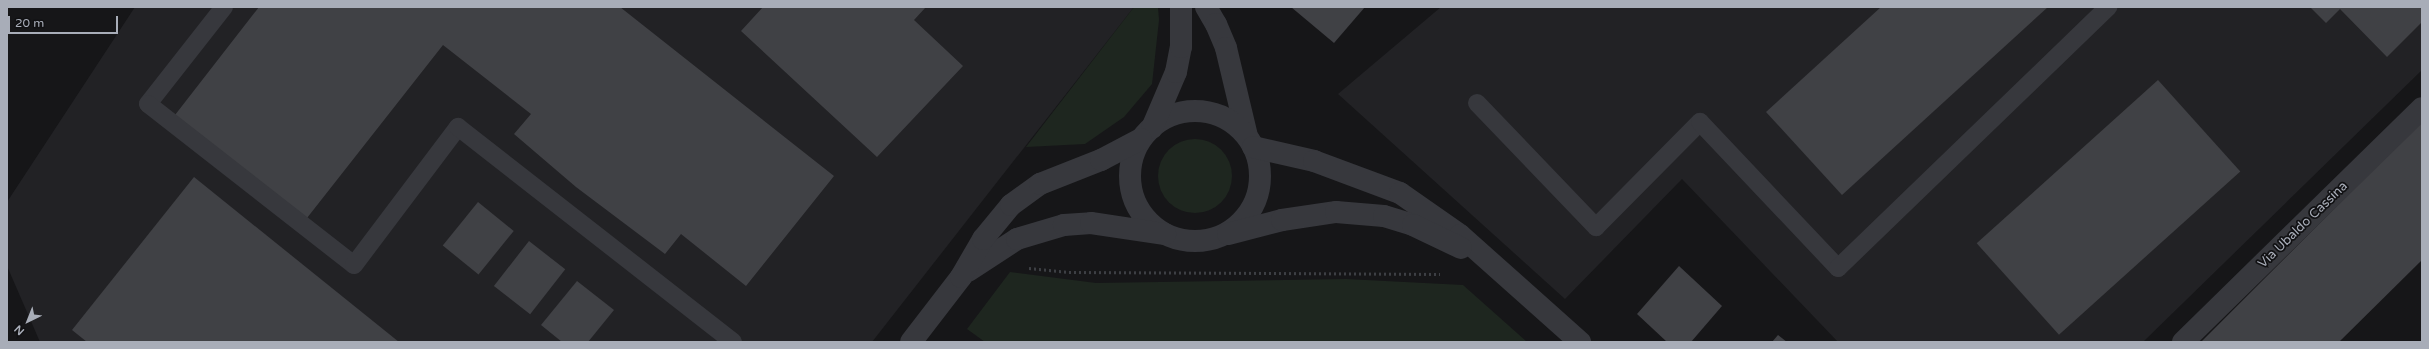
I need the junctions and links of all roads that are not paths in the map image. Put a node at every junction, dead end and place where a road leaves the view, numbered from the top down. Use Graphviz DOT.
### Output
graph roads {
  1 [pos="224,7"];
  2 [pos="1181,7"];
  3 [pos="1206,7"];
  4 [pos="2108,7"];
  5 [pos="1477,103"];
  6 [pos="2422,108"];
  7 [pos="1146,134"];
  8 [pos="1250,142"];
  9 [pos="1167,234"];
  10 [pos="1225,234"];
  11 [pos="1505,274"];
  12 [pos="961,277"];
  13 [pos="733,342"];
  14 [pos="911,342"];
  15 [pos="1580,342"];
  16 [pos="2184,342"];
  1 -- 13 [label="lane"];
  2 -- 7 [label="street"];
  3 -- 8 [label="street"];
  4 -- 5 [label="lane"];
  6 -- 16 [label="street, Via Ubaldo Cassina"];
  7 -- 8 [label="street"];
  7 -- 9 [label="street"];
  7 -- 12 [label="street"];
  8 -- 10 [label="street"];
  8 -- 11 [label="street"];
  9 -- 10 [label="street"];
  9 -- 12 [label="street"];
  10 -- 11 [label="street"];
  11 -- 15 [label="street"];
  12 -- 14 [label="street"];
}
